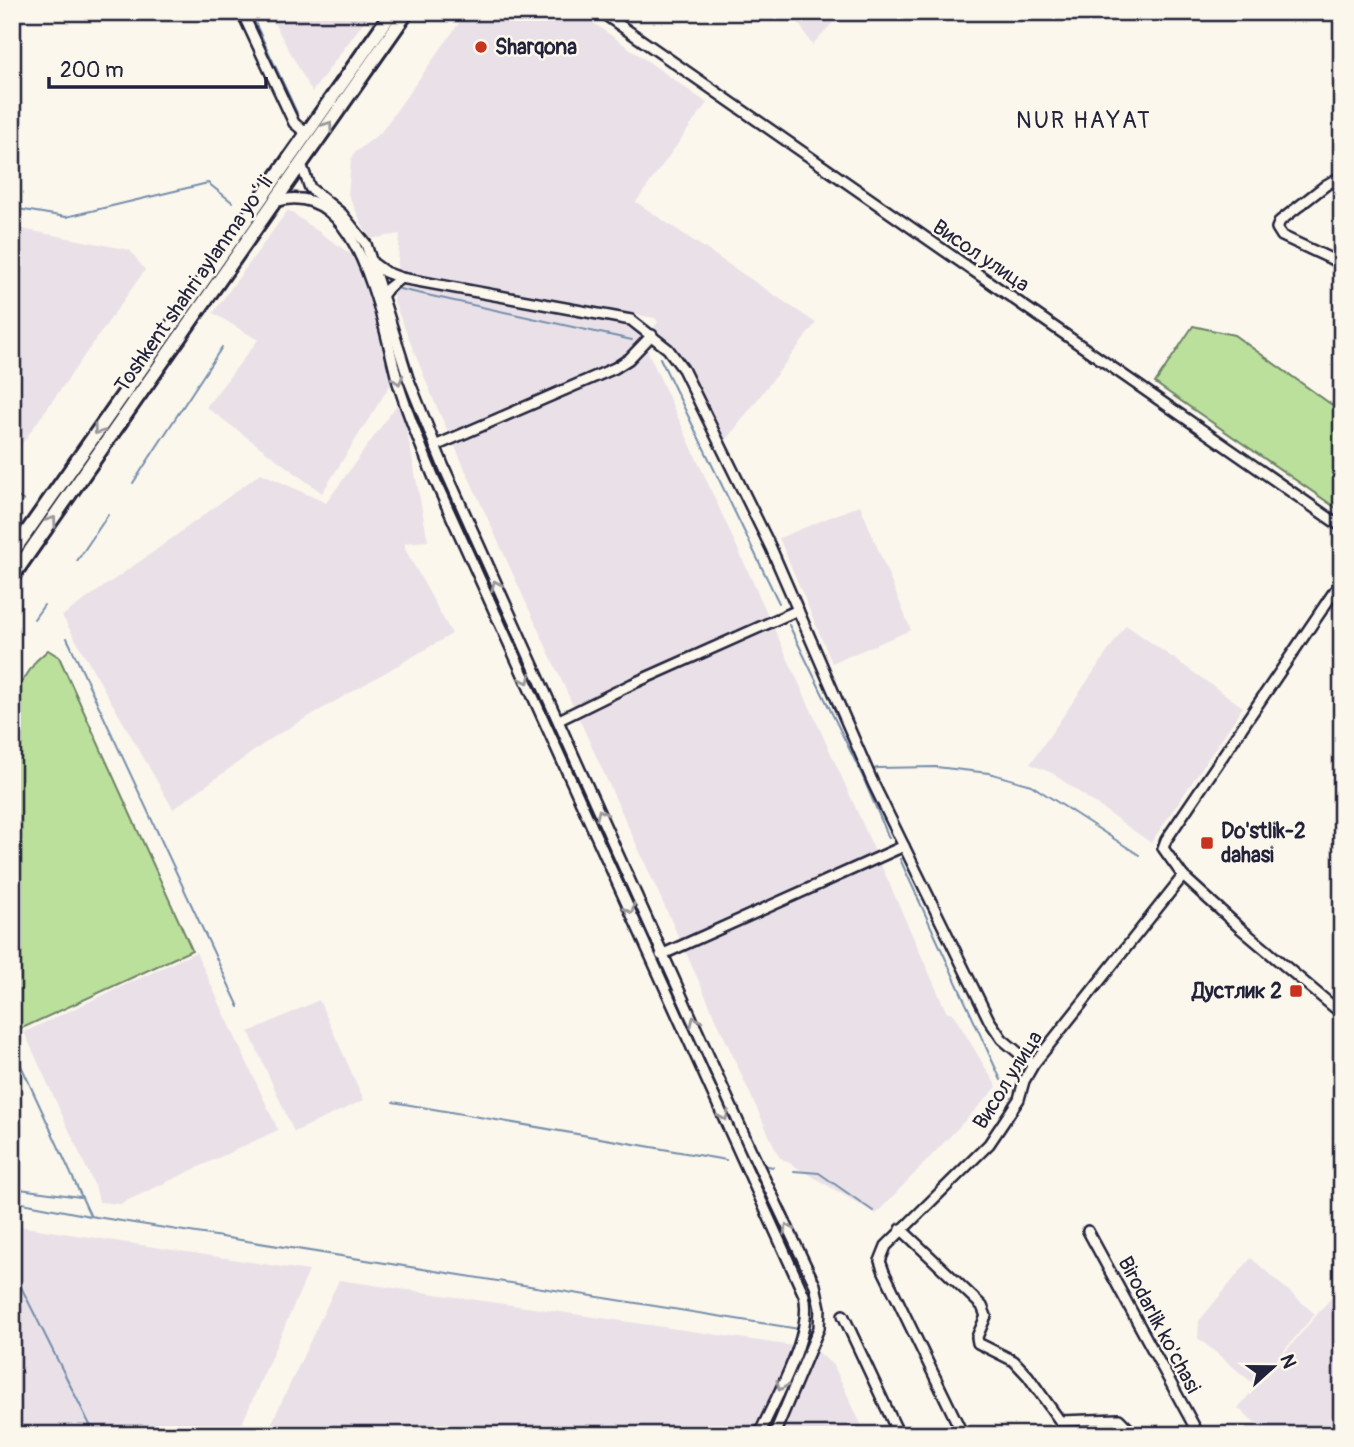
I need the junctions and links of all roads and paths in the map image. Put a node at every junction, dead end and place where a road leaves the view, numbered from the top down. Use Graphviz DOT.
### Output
graph roads {
  1 [pos="242,12"];
  2 [pos="392,12"];
  3 [pos="407,12"];
  4 [pos="601,12"];
  5 [pos="307,134"];
  6 [pos="301,164"];
  7 [pos="1342,176"];
  8 [pos="275,202"];
  9 [pos="374,264"];
  10 [pos="1342,264"];
  11 [pos="401,278"];
  12 [pos="382,296"];
  13 [pos="652,335"];
  14 [pos="133,380"];
  15 [pos="145,388"];
  16 [pos="435,446"];
  17 [pos="1342,527"];
  18 [pos="12,553"];
  19 [pos="12,577"];
  20 [pos="1342,580"];
  21 [pos="798,610"];
  22 [pos="513,622"];
  23 [pos="501,627"];
  24 [pos="559,720"];
  25 [pos="904,846"];
  26 [pos="1183,876"];
  27 [pos="664,953"];
  28 [pos="653,958"];
  29 [pos="1342,1014"];
  30 [pos="1033,1065"];
  31 [pos="901,1229"];
  32 [pos="1088,1231"];
  33 [pos="817,1291"];
  34 [pos="804,1295"];
  35 [pos="843,1315"];
  36 [pos="759,1435"];
  37 [pos="774,1435"];
  38 [pos="899,1435"];
  39 [pos="963,1435"];
  40 [pos="1135,1435"];
  41 [pos="1199,1435"];
  1 -- 5 [label="street"];
  2 -- 5 [label="highway, Toshkent shahri aylanma yoʻli"];
  6 -- 3 [label="highway, Toshkent shahri aylanma yoʻli, one-way"];
  4 -- 17 [label="street, Висол улица"];
  5 -- 14 [label="highway, Toshkent shahri aylanma yoʻli"];
  6 -- 8 [label="highway, Toshkent shahri aylanma yoʻli"];
  6 -- 9 [label="street"];
  7 -- 10 [label="street"];
  8 -- 15 [label="highway, Toshkent shahri aylanma yoʻli"];
  8 -- 23 [label="street, one-way"];
  9 -- 11 [label="street"];
  9 -- 12 [label="street"];
  11 -- 12 [label="street"];
  11 -- 13 [label="street"];
  12 -- 16 [label="street"];
  13 -- 16 [label="street"];
  13 -- 21 [label="street"];
  14 -- 15 [label="highway"];
  14 -- 18 [label="highway, Toshkent shahri aylanma yoʻli, one-way"];
  19 -- 15 [label="highway, Toshkent shahri aylanma yoʻli, one-way"];
  22 -- 16 [label="street, one-way"];
  20 -- 26 [label="street"];
  21 -- 24 [label="street"];
  21 -- 25 [label="street"];
  22 -- 23 [label="street"];
  22 -- 24 [label="street"];
  23 -- 28 [label="street, one-way"];
  27 -- 24 [label="street, one-way"];
  25 -- 27 [label="street"];
  25 -- 30 [label="street"];
  26 -- 29 [label="street"];
  26 -- 30 [label="street, Висол улица"];
  27 -- 28 [label="street"];
  33 -- 27 [label="street, one-way"];
  28 -- 34 [label="street, one-way"];
  30 -- 31 [label="street, Висол улица"];
  31 -- 39 [label="street, Висол улица"];
  31 -- 40 [label="street"];
  32 -- 41 [label="street, Birodarlik ko'chasi"];
  33 -- 34 [label="street"];
  33 -- 37 [label="street"];
  34 -- 36 [label="street, one-way"];
  35 -- 38 [label="street"];
}
